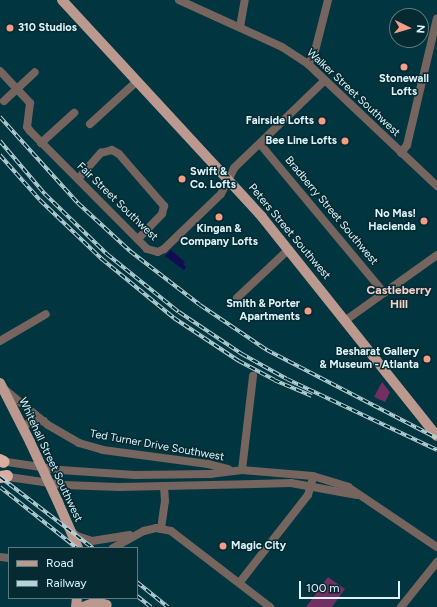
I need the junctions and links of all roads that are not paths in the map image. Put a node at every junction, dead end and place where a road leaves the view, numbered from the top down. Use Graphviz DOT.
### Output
graph roads {
  1 [pos="62,0"];
  2 [pos="179,0"];
  3 [pos="245,0"];
  4 [pos="328,0"];
  5 [pos="437,18"];
  6 [pos="240,27"];
  7 [pos="308,64"];
  8 [pos="0,72"];
  9 [pos="35,72"];
  10 [pos="324,81"];
  11 [pos="136,82"];
  12 [pos="17,89"];
  13 [pos="4,101"];
  14 [pos="74,113"];
  15 [pos="90,124"];
  16 [pos="42,143"];
  17 [pos="260,144"];
  18 [pos="401,153"];
  19 [pos="78,179"];
  20 [pos="228,180"];
  21 [pos="437,186"];
  22 [pos="138,239"];
  23 [pos="289,249"];
  24 [pos="437,255"];
  25 [pos="384,293"];
  26 [pos="237,298"];
  27 [pos="46,314"];
  28 [pos="346,320"];
  29 [pos="0,341"];
  30 [pos="253,376"];
  31 [pos="1,385"];
  32 [pos="44,421"];
  33 [pos="22,427"];
  34 [pos="437,436"];
  35 [pos="1,461"];
  36 [pos="231,470"];
  37 [pos="242,470"];
  38 [pos="2,476"];
  39 [pos="313,476"];
  40 [pos="311,485"];
  41 [pos="164,487"];
  42 [pos="357,495"];
  43 [pos="161,529"];
  44 [pos="70,530"];
  45 [pos="137,534"];
  46 [pos="78,547"];
  47 [pos="115,547"];
  48 [pos="437,547"];
  49 [pos="437,562"];
  50 [pos="240,582"];
  51 [pos="106,603"];
  52 [pos="83,607"];
  53 [pos="270,607"];
  54 [pos="401,607"];
  1 -- 11 [label="main road, Peters Street Southwest"];
  2 -- 6 [label="street, Walker Street Southwest"];
  3 -- 6 [label="street"];
  4 -- 7 [label="street"];
  5 -- 18 [label="street"];
  6 -- 7 [label="street, Walker Street Southwest"];
  7 -- 10 [label="street, Walker Street Southwest"];
  8 -- 12 [label="street, Fair Street Southwest"];
  9 -- 12 [label="street"];
  10 -- 17 [label="street, Fair Street Southwest"];
  10 -- 18 [label="street, Walker Street Southwest"];
  11 -- 15 [label="street"];
  11 -- 20 [label="main road, Peters Street Southwest"];
  12 -- 13 [label="street"];
  12 -- 16 [label="street, Fair Street Southwest"];
  14 -- 16 [label="street"];
  16 -- 19 [label="street, Fair Street Southwest"];
  17 -- 20 [label="street, Fair Street Southwest"];
  17 -- 25 [label="street, Bradberry Street Southwest"];
  18 -- 21 [label="street, Walker Street Southwest"];
  19 -- 22 [label="street, Fair Street Southwest"];
  19 -- 22 [label="street"];
  20 -- 22 [label="street, Fair Street Southwest"];
  20 -- 23 [label="main road, Peters Street Southwest"];
  23 -- 26 [label="street"];
  23 -- 28 [label="main road, Peters Street Southwest"];
  24 -- 25 [label="street"];
  25 -- 28 [label="street"];
  27 -- 29 [label="street"];
  28 -- 34 [label="main road, Peters Street Southwest"];
  30 -- 37 [label="street"];
  31 -- 32 [label="street, Ted Turner Drive Southwest"];
  31 -- 33 [label="main road, Whitehall Street Southwest"];
  32 -- 33 [label="street"];
  32 -- 36 [label="street, Ted Turner Drive Southwest"];
  33 -- 44 [label="main road, Whitehall Street Southwest, bridge"];
  35 -- 36 [label="street, Ted Turner Drive Southwest"];
  36 -- 37 [label="street, Ted Turner Drive Southwest"];
  37 -- 39 [label="street, Ted Turner Drive Southwest"];
  38 -- 41 [label="street, Ted Turner Drive Southwest"];
  39 -- 40 [label="street"];
  39 -- 42 [label="street, Ted Turner Drive Southwest"];
  40 -- 41 [label="street, Ted Turner Drive Southwest"];
  40 -- 42 [label="street, Ted Turner Drive Southwest"];
  40 -- 50 [label="street"];
  41 -- 43 [label="street"];
  42 -- 48 [label="street, Ted Turner Drive Southwest"];
  43 -- 45 [label="street"];
  43 -- 50 [label="street"];
  44 -- 45 [label="street"];
  44 -- 46 [label="main road, Whitehall Street Southwest"];
  45 -- 47 [label="street"];
  49 -- 54 [label="street"];
  50 -- 53 [label="street"];
  51 -- 52 [label="main road"];
}
